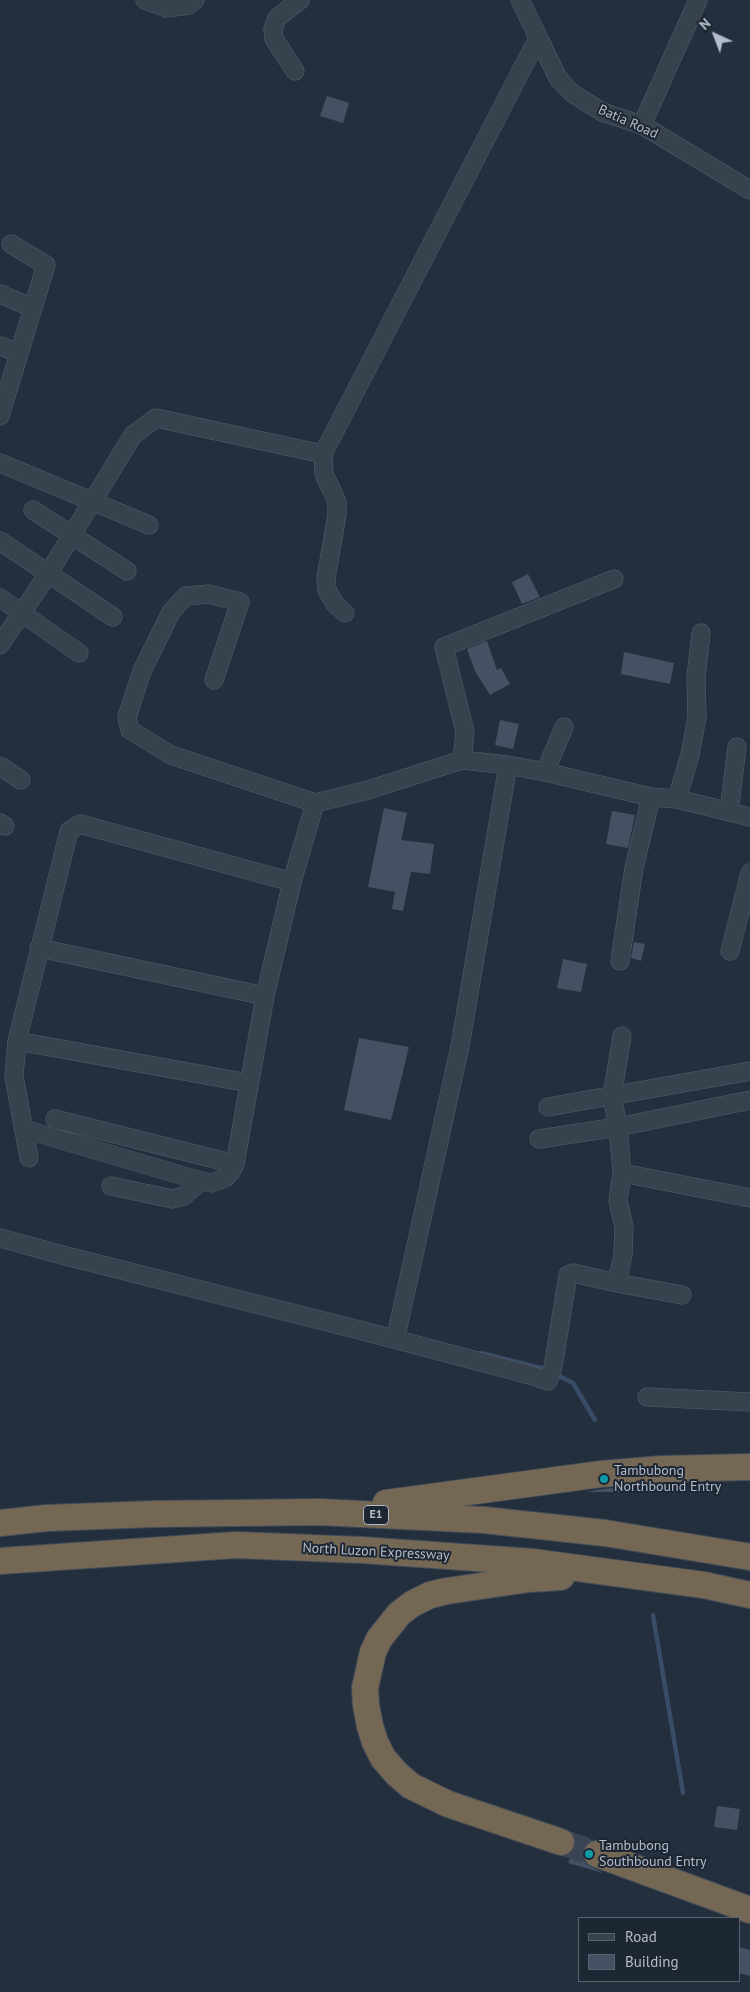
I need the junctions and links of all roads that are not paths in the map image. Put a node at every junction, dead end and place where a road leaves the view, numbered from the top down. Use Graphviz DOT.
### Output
graph roads {
  1 [pos="145,0"];
  2 [pos="195,0"];
  3 [pos="300,0"];
  4 [pos="520,0"];
  5 [pos="698,0"];
  6 [pos="538,38"];
  7 [pos="295,71"];
  8 [pos="642,125"];
  9 [pos="750,190"];
  10 [pos="11,244"];
  11 [pos="0,294"];
  12 [pos="33,308"];
  13 [pos="0,346"];
  14 [pos="19,353"];
  15 [pos="3,396"];
  16 [pos="0,416"];
  17 [pos="323,454"];
  18 [pos="0,463"];
  19 [pos="93,501"];
  20 [pos="33,510"];
  21 [pos="149,525"];
  22 [pos="72,536"];
  23 [pos="0,541"];
  24 [pos="127,571"];
  25 [pos="48,574"];
  26 [pos="614,579"];
  27 [pos="0,598"];
  28 [pos="22,613"];
  29 [pos="346,613"];
  30 [pos="112,618"];
  31 [pos="701,633"];
  32 [pos="0,645"];
  33 [pos="79,653"];
  34 [pos="214,680"];
  35 [pos="564,727"];
  36 [pos="737,747"];
  37 [pos="462,760"];
  38 [pos="508,765"];
  39 [pos="0,766"];
  40 [pos="545,772"];
  41 [pos="21,780"];
  42 [pos="651,797"];
  43 [pos="676,799"];
  44 [pos="314,802"];
  45 [pos="729,812"];
  46 [pos="750,817"];
  47 [pos="750,872"];
  48 [pos="292,882"];
  49 [pos="39,948"];
  50 [pos="730,952"];
  51 [pos="620,961"];
  52 [pos="265,996"];
  53 [pos="622,1036"];
  54 [pos="17,1041"];
  55 [pos="750,1071"];
  56 [pos="250,1083"];
  57 [pos="612,1096"];
  58 [pos="750,1100"];
  59 [pos="548,1107"];
  60 [pos="55,1119"];
  61 [pos="618,1127"];
  62 [pos="24,1129"];
  63 [pos="539,1139"];
  64 [pos="29,1158"];
  65 [pos="235,1164"];
  66 [pos="622,1173"];
  67 [pos="201,1181"];
  68 [pos="111,1186"];
  69 [pos="750,1198"];
  70 [pos="0,1238"];
  71 [pos="617,1283"];
  72 [pos="682,1295"];
  73 [pos="398,1328"];
  74 [pos="648,1397"];
  75 [pos="750,1402"];
  76 [pos="750,1467"];
  77 [pos="319,1512"];
  78 [pos="0,1523"];
  79 [pos="750,1557"];
  80 [pos="0,1561"];
  81 [pos="624,1574"];
  82 [pos="750,1594"];
  83 [pos="561,1842"];
  84 [pos="597,1854"];
  85 [pos="750,1910"];
  1 -- 2 [label="street"];
  3 -- 7 [label="street"];
  4 -- 6 [label="street, Batia Road"];
  5 -- 8 [label="street"];
  6 -- 8 [label="street, Batia Road"];
  6 -- 17 [label="street"];
  8 -- 9 [label="street, Batia Road"];
  10 -- 12 [label="street"];
  11 -- 12 [label="street"];
  12 -- 14 [label="street"];
  13 -- 14 [label="street"];
  14 -- 15 [label="street"];
  15 -- 16 [label="street"];
  17 -- 19 [label="street"];
  17 -- 29 [label="street"];
  18 -- 19 [label="street"];
  19 -- 21 [label="street"];
  19 -- 22 [label="street"];
  20 -- 22 [label="street"];
  22 -- 24 [label="street"];
  22 -- 25 [label="street"];
  23 -- 25 [label="street"];
  25 -- 28 [label="street"];
  25 -- 30 [label="street"];
  26 -- 37 [label="street"];
  27 -- 28 [label="street"];
  28 -- 32 [label="street"];
  28 -- 33 [label="street"];
  31 -- 43 [label="street"];
  34 -- 44 [label="street"];
  35 -- 40 [label="street"];
  36 -- 45 [label="street"];
  37 -- 38 [label="street"];
  37 -- 44 [label="street"];
  38 -- 40 [label="street"];
  38 -- 73 [label="street"];
  39 -- 41 [label="street"];
  40 -- 42 [label="street"];
  42 -- 43 [label="street"];
  42 -- 51 [label="street"];
  43 -- 45 [label="street"];
  44 -- 48 [label="street"];
  45 -- 46 [label="street"];
  47 -- 50 [label="street"];
  48 -- 49 [label="street"];
  48 -- 52 [label="street"];
  49 -- 52 [label="street"];
  49 -- 54 [label="street"];
  52 -- 56 [label="street"];
  53 -- 57 [label="street"];
  54 -- 56 [label="street"];
  54 -- 62 [label="street"];
  55 -- 57 [label="street"];
  56 -- 65 [label="street"];
  57 -- 59 [label="street"];
  57 -- 61 [label="street"];
  58 -- 61 [label="street"];
  60 -- 65 [label="street"];
  61 -- 63 [label="street"];
  61 -- 66 [label="street"];
  62 -- 64 [label="street"];
  62 -- 67 [label="street"];
  65 -- 67 [label="street"];
  66 -- 69 [label="street"];
  66 -- 71 [label="street"];
  67 -- 68 [label="street"];
  70 -- 71 [label="street"];
  71 -- 72 [label="street"];
  74 -- 75 [label="street"];
  76 -- 77 [label="highway"];
  77 -- 78 [label="highway, E1"];
  77 -- 79 [label="highway, E1"];
  80 -- 81 [label="highway, North Luzon Expressway"];
  81 -- 82 [label="highway, North Luzon Expressway"];
  81 -- 83 [label="highway"];
  84 -- 85 [label="highway"];
}
